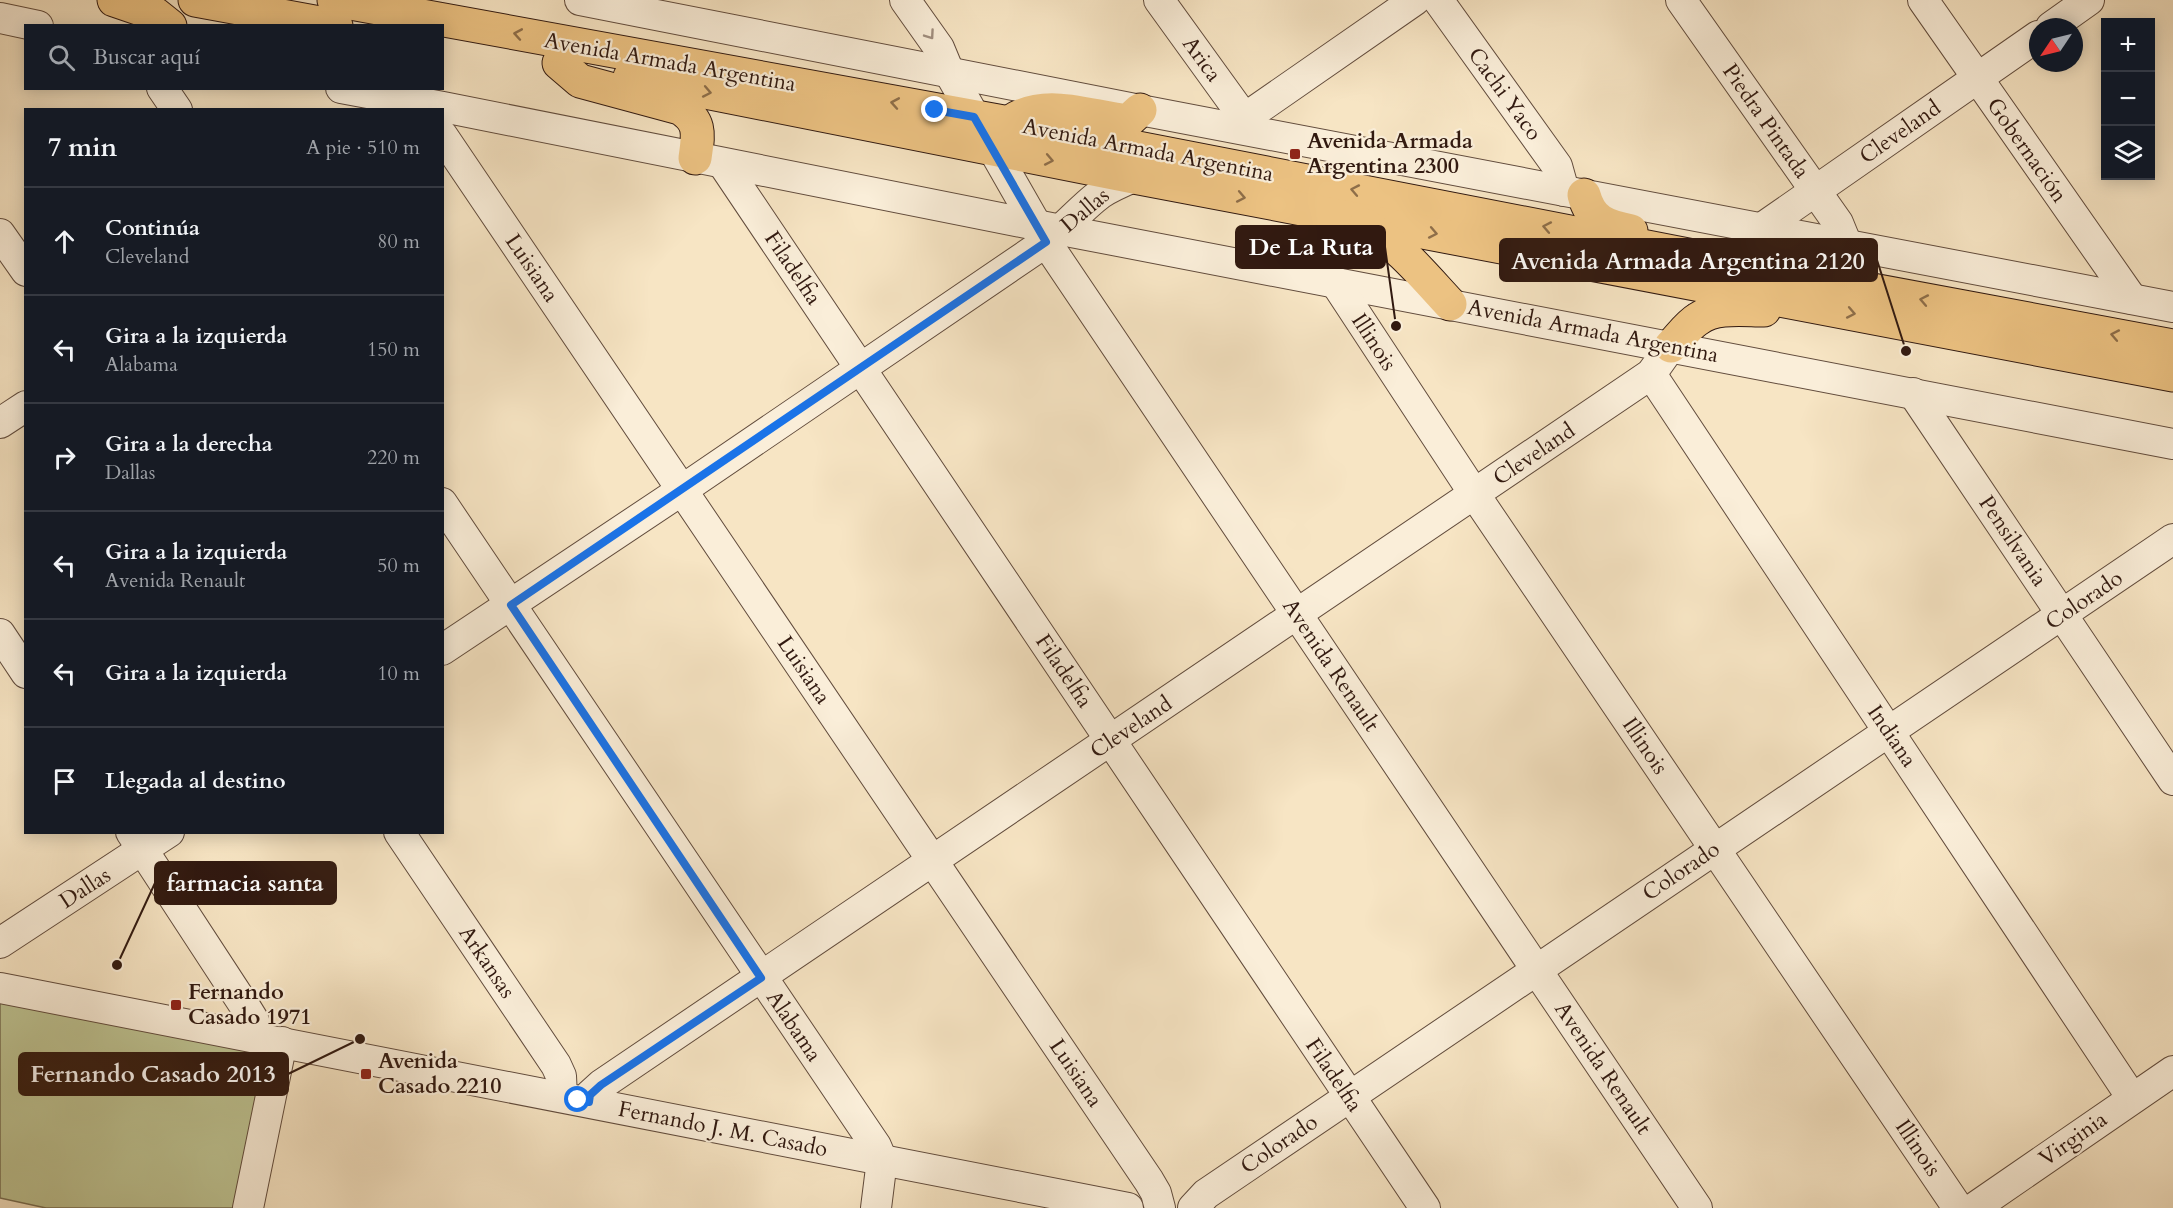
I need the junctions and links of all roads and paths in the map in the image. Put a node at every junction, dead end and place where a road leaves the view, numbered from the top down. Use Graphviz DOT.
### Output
graph roads {
  1 [pos="114,0"];
  2 [pos="195,0"];
  3 [pos="334,0"];
  4 [pos="580,0"];
  5 [pos="905,0"];
  6 [pos="1159,0"];
  7 [pos="1415,0"];
  8 [pos="1438,0"];
  9 [pos="1681,0"];
  10 [pos="1923,0"];
  11 [pos="2089,0"];
  12 [pos="409,13"];
  13 [pos="0,18"];
  14 [pos="2064,18"];
  15 [pos="28,24"];
  16 [pos="167,24"];
  17 [pos="325,24"];
  18 [pos="2029,42"];
  19 [pos="444,44"];
  20 [pos="559,63"];
  21 [pos="948,72"];
  22 [pos="1978,78"];
  23 [pos="163,90"];
  24 [pos="348,90"];
  25 [pos="176,108"];
  26 [pos="411,108"];
  27 [pos="1140,110"];
  28 [pos="444,117"];
  29 [pos="974,117"];
  30 [pos="444,119"];
  31 [pos="1238,123"];
  32 [pos="1000,136"];
  33 [pos="709,161"];
  34 [pos="1134,177"];
  35 [pos="1815,191"];
  36 [pos="1574,193"];
  37 [pos="1353,218"];
  38 [pos="1762,228"];
  39 [pos="1048,232"];
  40 [pos="0,234"];
  41 [pos="1847,245"];
  42 [pos="24,268"];
  43 [pos="1765,270"];
  44 [pos="1335,282"];
  45 [pos="2132,299"];
  46 [pos="1450,304"];
  47 [pos="1811,305"];
  48 [pos="2173,307"];
  49 [pos="1671,346"];
  50 [pos="2173,346"];
  51 [pos="2103,361"];
  52 [pos="859,368"];
  53 [pos="1651,374"];
  54 [pos="2173,375"];
  55 [pos="2173,392"];
  56 [pos="1913,393"];
  57 [pos="24,407"];
  58 [pos="0,423"];
  59 [pos="2173,444"];
  60 [pos="682,490"];
  61 [pos="1475,495"];
  62 [pos="444,506"];
  63 [pos="2173,539"];
  64 [pos="511,605"];
  65 [pos="1297,615"];
  66 [pos="2062,615"];
  67 [pos="0,634"];
  68 [pos="444,649"];
  69 [pos="24,669"];
  70 [pos="1888,731"];
  71 [pos="1110,741"];
  72 [pos="2173,780"];
  73 [pos="163,834"];
  74 [pos="400,834"];
  75 [pos="137,842"];
  76 [pos="1714,849"];
  77 [pos="932,861"];
  78 [pos="0,943"];
  79 [pos="1536,969"];
  80 [pos="761,978"];
  81 [pos="0,988"];
  82 [pos="270,1040"];
  83 [pos="2173,1071"];
  84 [pos="1349,1097"];
  85 [pos="2132,1098"];
  86 [pos="575,1100"];
  87 [pos="882,1160"];
  88 [pos="248,1208"];
  89 [pos="876,1208"];
  90 [pos="1128,1208"];
  91 [pos="1160,1208"];
  92 [pos="1193,1208"];
  93 [pos="1425,1208"];
  94 [pos="1697,1208"];
  95 [pos="1958,1208"];
  96 [pos="1974,1208"];
  1 -- 16 [label="main road"];
  2 -- 17 [label="main road"];
  3 -- 12 [label="main road, Avenida Armada Argentina"];
  4 -- 21 [label="street, Avenida Armada Argentina"];
  5 -- 21 [label="street, one-way"];
  6 -- 31 [label="street, Arica"];
  7 -- 31 [label="street"];
  8 -- 36 [label="street, Cachi Yaco"];
  9 -- 35 [label="street, Piedra Pintada"];
  10 -- 22 [label="street, Gobernación"];
  11 -- 14 [label="street"];
  29 -- 12 [label="main road, Avenida Armada Argentina, one-way"];
  13 -- 15 [label="street"];
  18 -- 22 [label="street, Cleveland"];
  19 -- 20 [label="main road, Avenida Armada Argentina"];
  20 -- 32 [label="main road, Avenida Armada Argentina, one-way"];
  20 -- 33 [label="main road"];
  21 -- 27 [label="street, Avenida Armada Argentina"];
  21 -- 29 [label="street"];
  22 -- 35 [label="street, Cleveland"];
  22 -- 45 [label="street, Gobernación"];
  23 -- 25 [label="street"];
  24 -- 26 [label="street, Avenida Armada Argentina"];
  27 -- 31 [label="street, Avenida Armada Argentina"];
  27 -- 32 [label="main road"];
  28 -- 33 [label="street, Avenida Armada Argentina"];
  29 -- 32 [label="main road, Avenida Armada Argentina"];
  30 -- 60 [label="street, Luisiana"];
  31 -- 36 [label="street, Avenida Armada Argentina"];
  32 -- 34 [label="main road, Avenida Armada Argentina, one-way"];
  32 -- 39 [label="street, Avenida Renault"];
  43 -- 32 [label="main road, Avenida Armada Argentina, one-way"];
  33 -- 39 [label="street, Avenida Armada Argentina"];
  33 -- 52 [label="street, Filadelfia"];
  34 -- 37 [label="main road, Avenida Armada Argentina, one-way"];
  34 -- 39 [label="street, Dallas"];
  35 -- 38 [label="street, Cleveland"];
  35 -- 41 [label="street, Piedra Pintada"];
  36 -- 38 [label="street, Avenida Armada Argentina"];
  36 -- 43 [label="main road"];
  37 -- 46 [label="main road"];
  37 -- 47 [label="main road, Avenida Armada Argentina, one-way"];
  38 -- 41 [label="street, Avenida Armada Argentina"];
  39 -- 44 [label="street, Avenida Armada Argentina"];
  39 -- 52 [label="street, Dallas"];
  39 -- 65 [label="street, Avenida Renault"];
  40 -- 42 [label="street"];
  41 -- 45 [label="street, Avenida Armada Argentina"];
  50 -- 43 [label="main road, Avenida Armada Argentina, one-way"];
  44 -- 46 [label="street, Avenida Armada Argentina"];
  44 -- 61 [label="street, Illinois"];
  45 -- 48 [label="street, Avenida Armada Argentina"];
  46 -- 49 [label="street, Avenida Armada Argentina"];
  47 -- 49 [label="main road"];
  47 -- 51 [label="main road, Avenida Armada Argentina, one-way"];
  49 -- 53 [label="street, Cleveland"];
  49 -- 56 [label="street, Avenida Armada Argentina"];
  51 -- 54 [label="main road, Avenida Armada Argentina"];
  51 -- 55 [label="main road"];
  52 -- 60 [label="street, Dallas"];
  52 -- 71 [label="street, Filadelfia"];
  53 -- 61 [label="street, Cleveland"];
  53 -- 70 [label="street, Indiana"];
  56 -- 59 [label="street, Avenida Armada Argentina"];
  56 -- 66 [label="street, Pensilvania"];
  57 -- 58 [label="street"];
  60 -- 64 [label="street, Dallas"];
  60 -- 77 [label="street, Luisiana"];
  61 -- 65 [label="street, Cleveland"];
  61 -- 76 [label="street, Illinois"];
  62 -- 64 [label="street, Alabama"];
  63 -- 66 [label="street, Colorado"];
  64 -- 68 [label="street, Dallas"];
  64 -- 80 [label="street, Alabama"];
  65 -- 71 [label="street, Cleveland"];
  65 -- 79 [label="street, Avenida Renault"];
  66 -- 70 [label="street, Colorado"];
  66 -- 72 [label="street, Pensilvania"];
  67 -- 69 [label="street"];
  70 -- 76 [label="street, Colorado"];
  70 -- 85 [label="street, Indiana"];
  71 -- 77 [label="street, Cleveland"];
  71 -- 84 [label="street, Filadelfia"];
  73 -- 75 [label="street, Dallas"];
  74 -- 86 [label="street, Arkansas"];
  75 -- 78 [label="street, Dallas"];
  75 -- 82 [label="street"];
  76 -- 79 [label="street, Colorado"];
  76 -- 95 [label="street, Illinois"];
  77 -- 80 [label="street, Cleveland"];
  77 -- 91 [label="street, Luisiana"];
  79 -- 84 [label="street, Colorado"];
  79 -- 94 [label="street, Avenida Renault"];
  80 -- 86 [label="street, Cleveland"];
  80 -- 87 [label="street, Alabama"];
  81 -- 82 [label="street, Fernando J. M. Casado"];
  82 -- 86 [label="street, Fernando J. M. Casado"];
  82 -- 88 [label="street"];
  83 -- 85 [label="street, Virginia"];
  84 -- 92 [label="street, Colorado"];
  84 -- 93 [label="street, Filadelfia"];
  85 -- 96 [label="street, Virginia"];
  86 -- 87 [label="street, Fernando J. M. Casado"];
  87 -- 89 [label="street"];
  87 -- 90 [label="street, Fernando J. M. Casado"];
}
